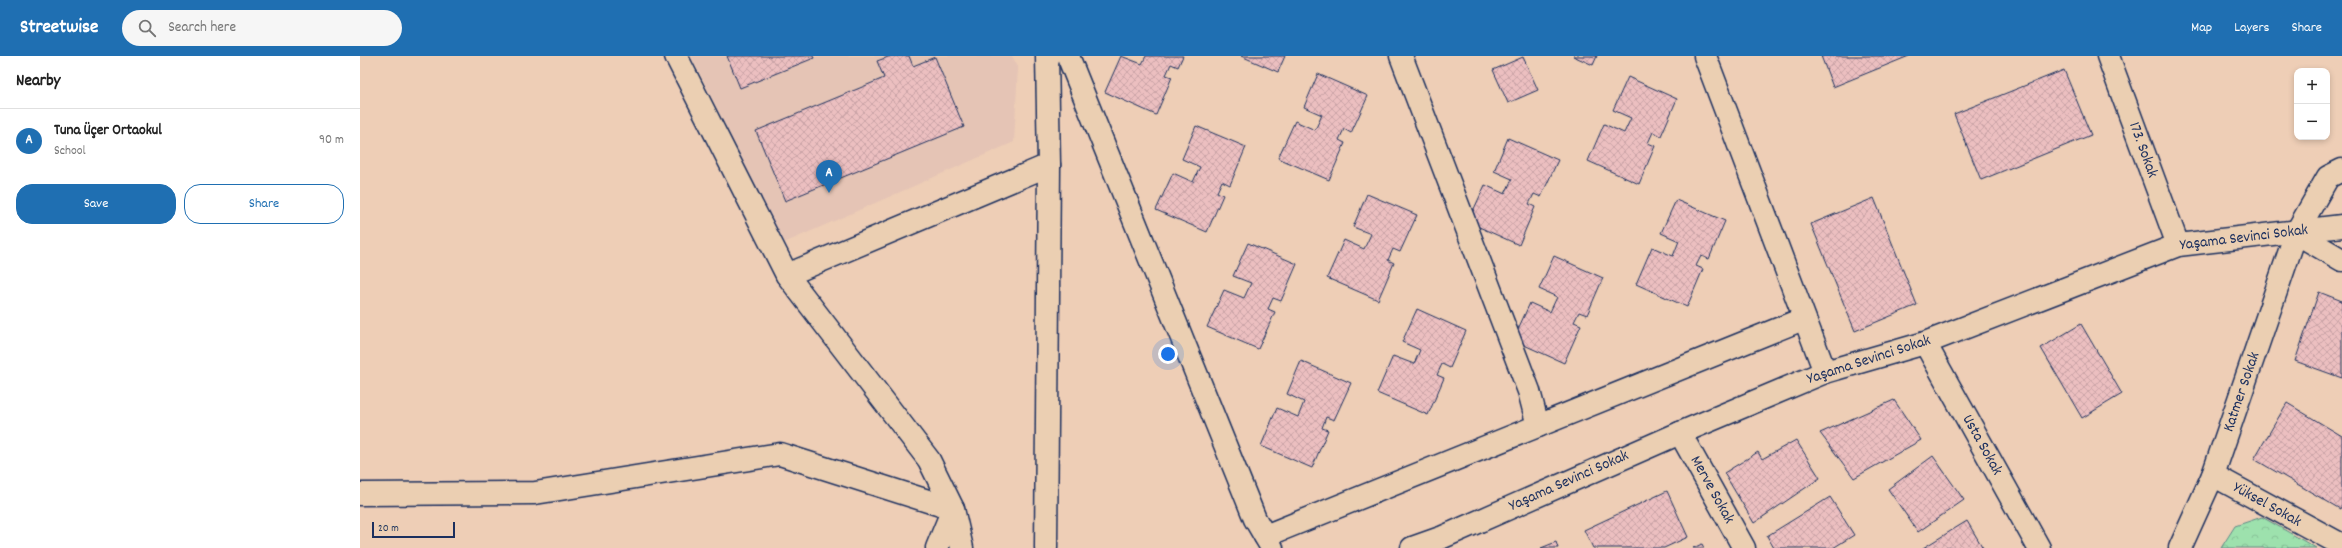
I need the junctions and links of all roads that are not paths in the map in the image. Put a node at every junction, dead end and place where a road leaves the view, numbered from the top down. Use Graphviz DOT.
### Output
graph roads {
  1 [pos="676,56"];
  2 [pos="1047,56"];
  3 [pos="1068,56"];
  4 [pos="1401,56"];
  5 [pos="1705,56"];
  6 [pos="2108,56"];
  7 [pos="1049,165"];
  8 [pos="2342,170"];
  9 [pos="2342,226"];
  10 [pos="2296,233"];
  11 [pos="2178,245"];
  12 [pos="2342,260"];
  13 [pos="787,275"];
  14 [pos="1803,319"];
  15 [pos="1925,343"];
  16 [pos="1825,372"];
  17 [pos="1538,426"];
  18 [pos="1680,433"];
  19 [pos="2214,475"];
  20 [pos="360,494"];
  21 [pos="953,508"];
  22 [pos="1269,542"];
  23 [pos="1444,542"];
  24 [pos="2342,545"];
  25 [pos="937,548"];
  26 [pos="962,548"];
  27 [pos="1046,548"];
  28 [pos="1412,548"];
  29 [pos="1744,548"];
  30 [pos="2039,548"];
  31 [pos="2180,548"];
  1 -- 13 [label="street"];
  2 -- 7 [label="street"];
  3 -- 22 [label="street"];
  4 -- 17 [label="street"];
  5 -- 14 [label="street"];
  6 -- 11 [label="street, 173. Sokak"];
  7 -- 13 [label="street"];
  7 -- 27 [label="street"];
  8 -- 10 [label="street, Katmer Sokak"];
  9 -- 10 [label="street, Yaşama Sevinci Sokak"];
  10 -- 11 [label="street, Yaşama Sevinci Sokak"];
  10 -- 12 [label="street"];
  10 -- 19 [label="street, Katmer Sokak"];
  11 -- 15 [label="street, Yaşama Sevinci Sokak"];
  13 -- 21 [label="street"];
  14 -- 16 [label="street"];
  14 -- 17 [label="street"];
  15 -- 16 [label="street, Yaşama Sevinci Sokak"];
  15 -- 30 [label="street, Usta Sokak"];
  16 -- 18 [label="street, Yaşama Sevinci Sokak"];
  17 -- 22 [label="street"];
  18 -- 23 [label="street, Yaşama Sevinci Sokak"];
  18 -- 29 [label="street, Merve Sokak"];
  19 -- 24 [label="street, Yüksel Sokak"];
  19 -- 31 [label="street, Katmer Sokak"];
  20 -- 21 [label="street"];
  21 -- 25 [label="street"];
  21 -- 26 [label="street"];
  23 -- 28 [label="street, Yaşama Sevinci Sokak"];
}
